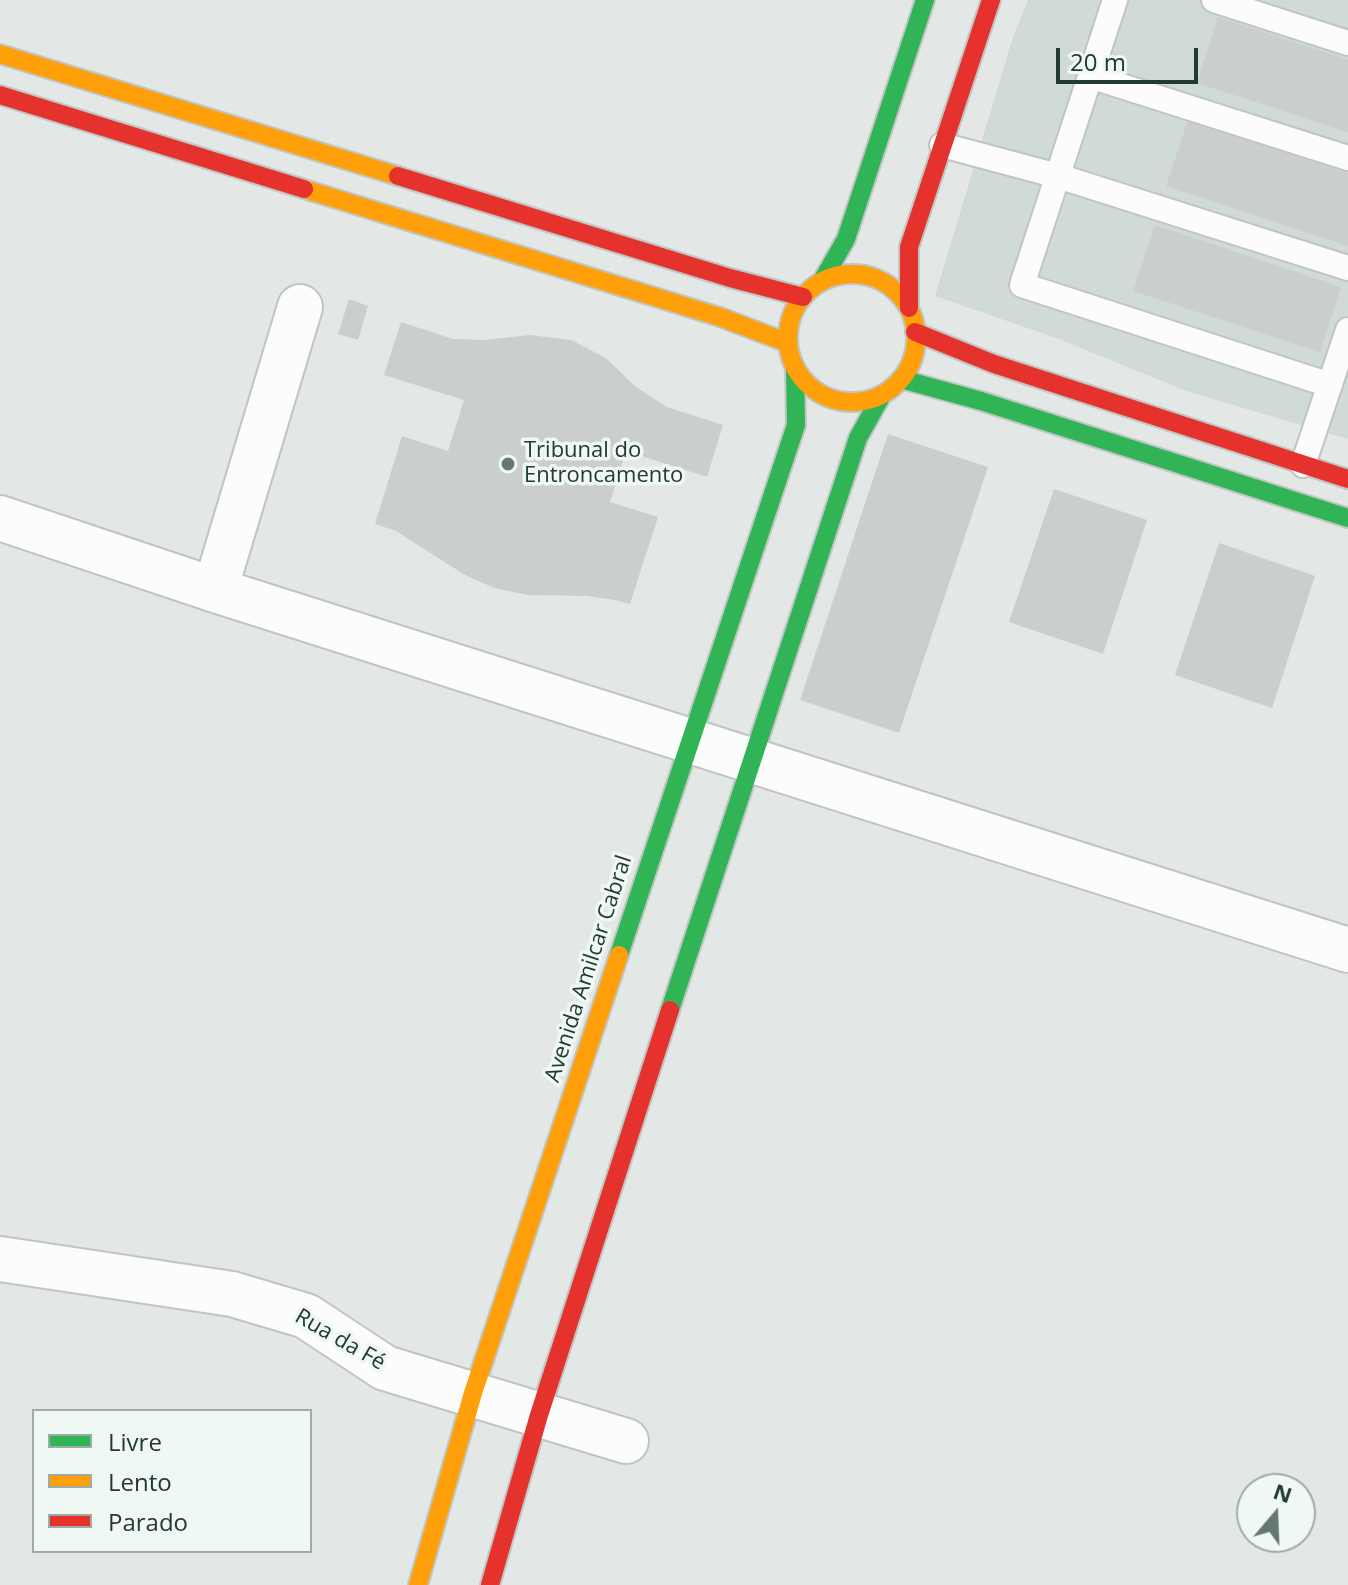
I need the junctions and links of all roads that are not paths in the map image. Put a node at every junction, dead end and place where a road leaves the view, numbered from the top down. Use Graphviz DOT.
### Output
graph roads {
  1 [pos="925,0"];
  2 [pos="991,0"];
  3 [pos="1115,0"];
  4 [pos="1214,0"];
  5 [pos="1348,43"];
  6 [pos="0,54"];
  7 [pos="1090,76"];
  8 [pos="0,95"];
  9 [pos="942,145"];
  10 [pos="1348,158"];
  11 [pos="1058,176"];
  12 [pos="1348,268"];
  13 [pos="822,281"];
  14 [pos="803,297"];
  15 [pos="300,307"];
  16 [pos="909,308"];
  17 [pos="1348,330"];
  18 [pos="915,332"];
  19 [pos="788,343"];
  20 [pos="795,367"];
  21 [pos="901,379"];
  22 [pos="1330,385"];
  23 [pos="882,395"];
  24 [pos="1303,465"];
  25 [pos="1348,479"];
  26 [pos="0,518"];
  27 [pos="1348,518"];
  28 [pos="215,590"];
  29 [pos="691,742"];
  30 [pos="752,759"];
  31 [pos="1348,950"];
  32 [pos="0,1259"];
  33 [pos="473,1393"];
  34 [pos="539,1415"];
  35 [pos="626,1441"];
  36 [pos="418,1585"];
  37 [pos="490,1585"];
  1 -- 13 [label="street"];
  2 -- 9 [label="street"];
  3 -- 7 [label="lane"];
  4 -- 5 [label="lane"];
  6 -- 14 [label="street"];
  7 -- 10 [label="lane"];
  7 -- 11 [label="lane"];
  8 -- 19 [label="street"];
  9 -- 11 [label="lane"];
  9 -- 16 [label="street"];
  11 -- 12 [label="lane"];
  11 -- 22 [label="lane"];
  13 -- 14 [label="street"];
  13 -- 16 [label="street"];
  14 -- 19 [label="street"];
  15 -- 28 [label="street"];
  16 -- 18 [label="street"];
  17 -- 22 [label="lane"];
  18 -- 21 [label="street"];
  18 -- 24 [label="street"];
  19 -- 20 [label="street"];
  20 -- 23 [label="street"];
  20 -- 29 [label="street, Avenida Amilcar Cabral"];
  21 -- 23 [label="street"];
  21 -- 27 [label="street"];
  22 -- 24 [label="lane"];
  23 -- 30 [label="street"];
  24 -- 25 [label="street"];
  26 -- 28 [label="street"];
  28 -- 29 [label="street"];
  29 -- 30 [label="street"];
  29 -- 33 [label="street, Avenida Amilcar Cabral"];
  30 -- 31 [label="street"];
  30 -- 34 [label="street"];
  32 -- 33 [label="street, Rua da Fé"];
  33 -- 34 [label="street, Rua da Fé"];
  33 -- 36 [label="street, Avenida Amilcar Cabral"];
  34 -- 35 [label="street, Rua da Fé"];
  34 -- 37 [label="street"];
}
